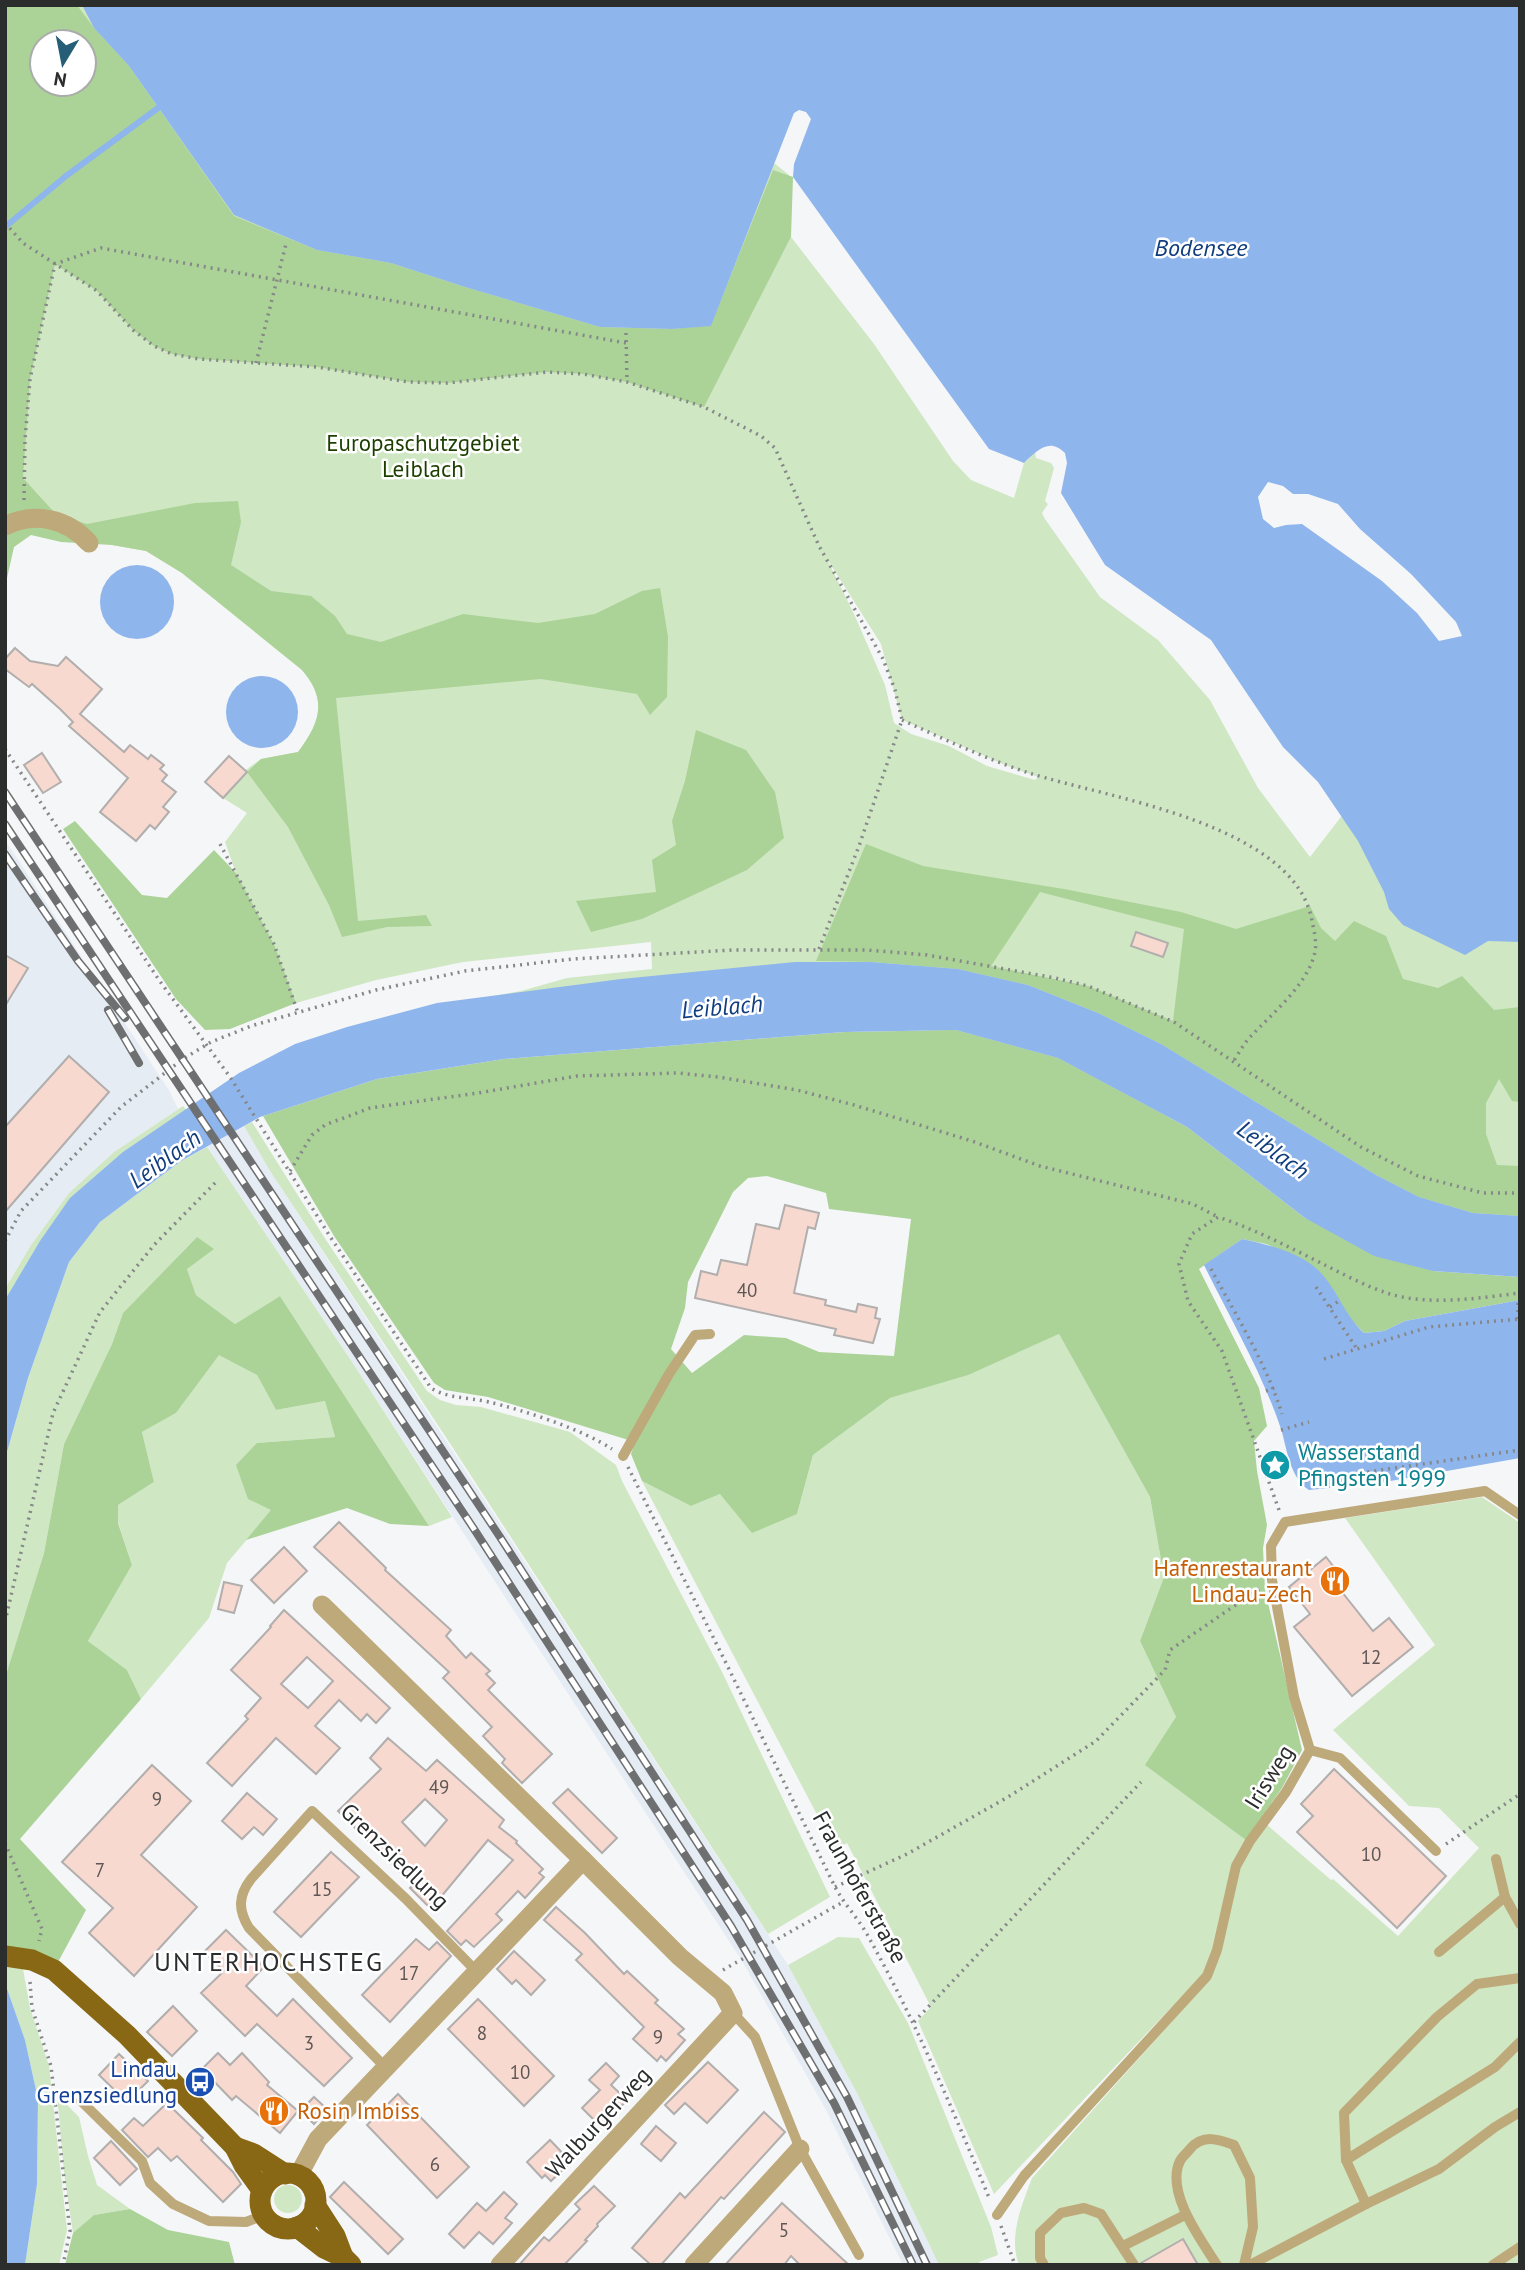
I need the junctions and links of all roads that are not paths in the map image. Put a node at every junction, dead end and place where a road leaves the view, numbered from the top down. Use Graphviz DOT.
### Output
graph roads {
  1 [pos="5,526"];
  2 [pos="89,543"];
  3 [pos="710,1334"];
  4 [pos="623,1456"];
  5 [pos="1520,1515"];
  6 [pos="322,1605"];
  7 [pos="1310,1750"];
  8 [pos="1436,1851"];
  9 [pos="1496,1859"];
  10 [pos="583,1860"];
  11 [pos="1505,1897"];
  12 [pos="1520,1924"];
  13 [pos="1439,1952"];
  14 [pos="13,1957"];
  15 [pos="477,1972"];
  16 [pos="1520,1978"];
  17 [pos="733,2013"];
  18 [pos="1520,2042"];
  19 [pos="386,2068"];
  20 [pos="81,2101"];
  21 [pos="1520,2112"];
  22 [pos="235,2147"];
  23 [pos="800,2148"];
  24 [pos="1346,2160"];
  25 [pos="292,2175"];
  26 [pos="262,2190"];
  27 [pos="1366,2204"];
  28 [pos="316,2205"];
  29 [pos="264,2215"];
  30 [pos="997,2215"];
  31 [pos="1185,2215"];
  32 [pos="297,2227"];
  33 [pos="1123,2246"];
  34 [pos="1520,2247"];
  35 [pos="859,2255"];
  36 [pos="347,2261"];
  37 [pos="500,2265"];
  38 [pos="694,2265"];
  39 [pos="1044,2265"];
  40 [pos="1134,2265"];
  41 [pos="1217,2265"];
  42 [pos="1244,2265"];
  43 [pos="1250,2265"];
  44 [pos="1493,2265"];
  1 -- 2 [label="street"];
  3 -- 4 [label="lane"];
  5 -- 7 [label="lane, Irisweg"];
  6 -- 10 [label="street"];
  7 -- 8 [label="lane"];
  7 -- 30 [label="lane, Irisweg"];
  9 -- 11 [label="lane"];
  10 -- 15 [label="street"];
  10 -- 17 [label="street"];
  11 -- 12 [label="lane"];
  11 -- 13 [label="lane"];
  14 -- 22 [label="main road"];
  15 -- 19 [label="street"];
  15 -- 19 [label="lane, Grenzsiedlung"];
  16 -- 24 [label="lane"];
  17 -- 23 [label="lane"];
  17 -- 37 [label="street, Walburgerweg"];
  18 -- 24 [label="lane"];
  19 -- 25 [label="street"];
  20 -- 29 [label="lane"];
  21 -- 27 [label="lane"];
  22 -- 25 [label="main road"];
  22 -- 26 [label="main road"];
  23 -- 35 [label="lane"];
  23 -- 38 [label="street"];
  24 -- 27 [label="lane"];
  25 -- 26 [label="main road"];
  25 -- 28 [label="main road"];
  26 -- 29 [label="main road"];
  27 -- 43 [label="lane"];
  28 -- 32 [label="main road"];
  28 -- 36 [label="main road"];
  29 -- 32 [label="main road"];
  31 -- 33 [label="lane"];
  31 -- 41 [label="lane"];
  31 -- 42 [label="lane"];
  32 -- 36 [label="main road"];
  33 -- 39 [label="lane"];
  33 -- 40 [label="lane"];
  34 -- 44 [label="lane"];
}
